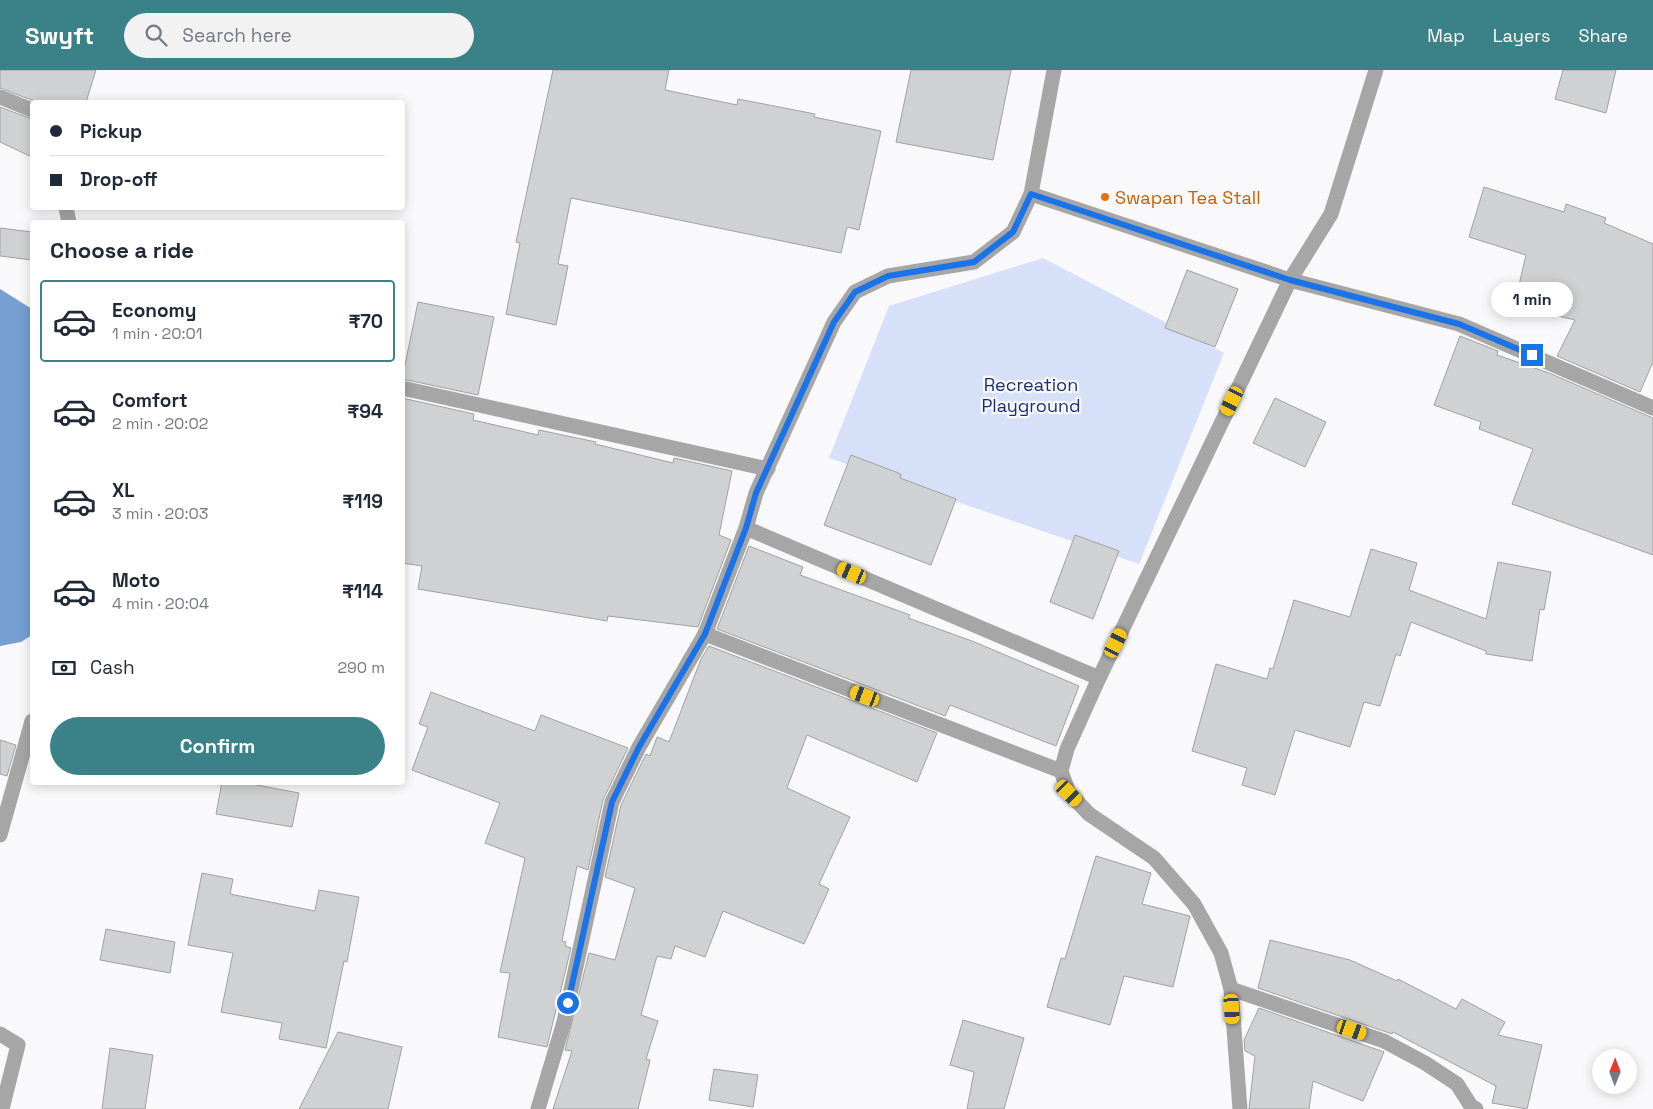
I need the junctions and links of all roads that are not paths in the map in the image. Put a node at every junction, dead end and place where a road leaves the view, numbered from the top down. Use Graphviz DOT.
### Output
graph roads {
  1 [pos="1054,70"];
  2 [pos="1376,70"];
  3 [pos="0,97"];
  4 [pos="30,109"];
  5 [pos="1031,194"];
  6 [pos="1290,280"];
  7 [pos="405,389"];
  8 [pos="1653,408"];
  9 [pos="768,469"];
  10 [pos="746,528"];
  11 [pos="705,634"];
  12 [pos="1099,678"];
  13 [pos="30,728"];
  14 [pos="1061,771"];
  15 [pos="0,835"];
  16 [pos="1231,990"];
  17 [pos="0,1034"];
  18 [pos="2,1109"];
  19 [pos="538,1109"];
  20 [pos="1240,1109"];
  21 [pos="1476,1109"];
  1 -- 5 [label="street"];
  2 -- 6 [label="street"];
  3 -- 4 [label="street"];
  5 -- 6 [label="street"];
  5 -- 9 [label="street"];
  6 -- 8 [label="street"];
  6 -- 12 [label="street"];
  7 -- 9 [label="street"];
  9 -- 10 [label="street"];
  10 -- 11 [label="street"];
  10 -- 12 [label="street"];
  11 -- 14 [label="street"];
  11 -- 19 [label="street"];
  12 -- 14 [label="street"];
  13 -- 15 [label="street"];
  14 -- 16 [label="street"];
  16 -- 20 [label="street"];
  16 -- 21 [label="street"];
  17 -- 18 [label="street"];
}
